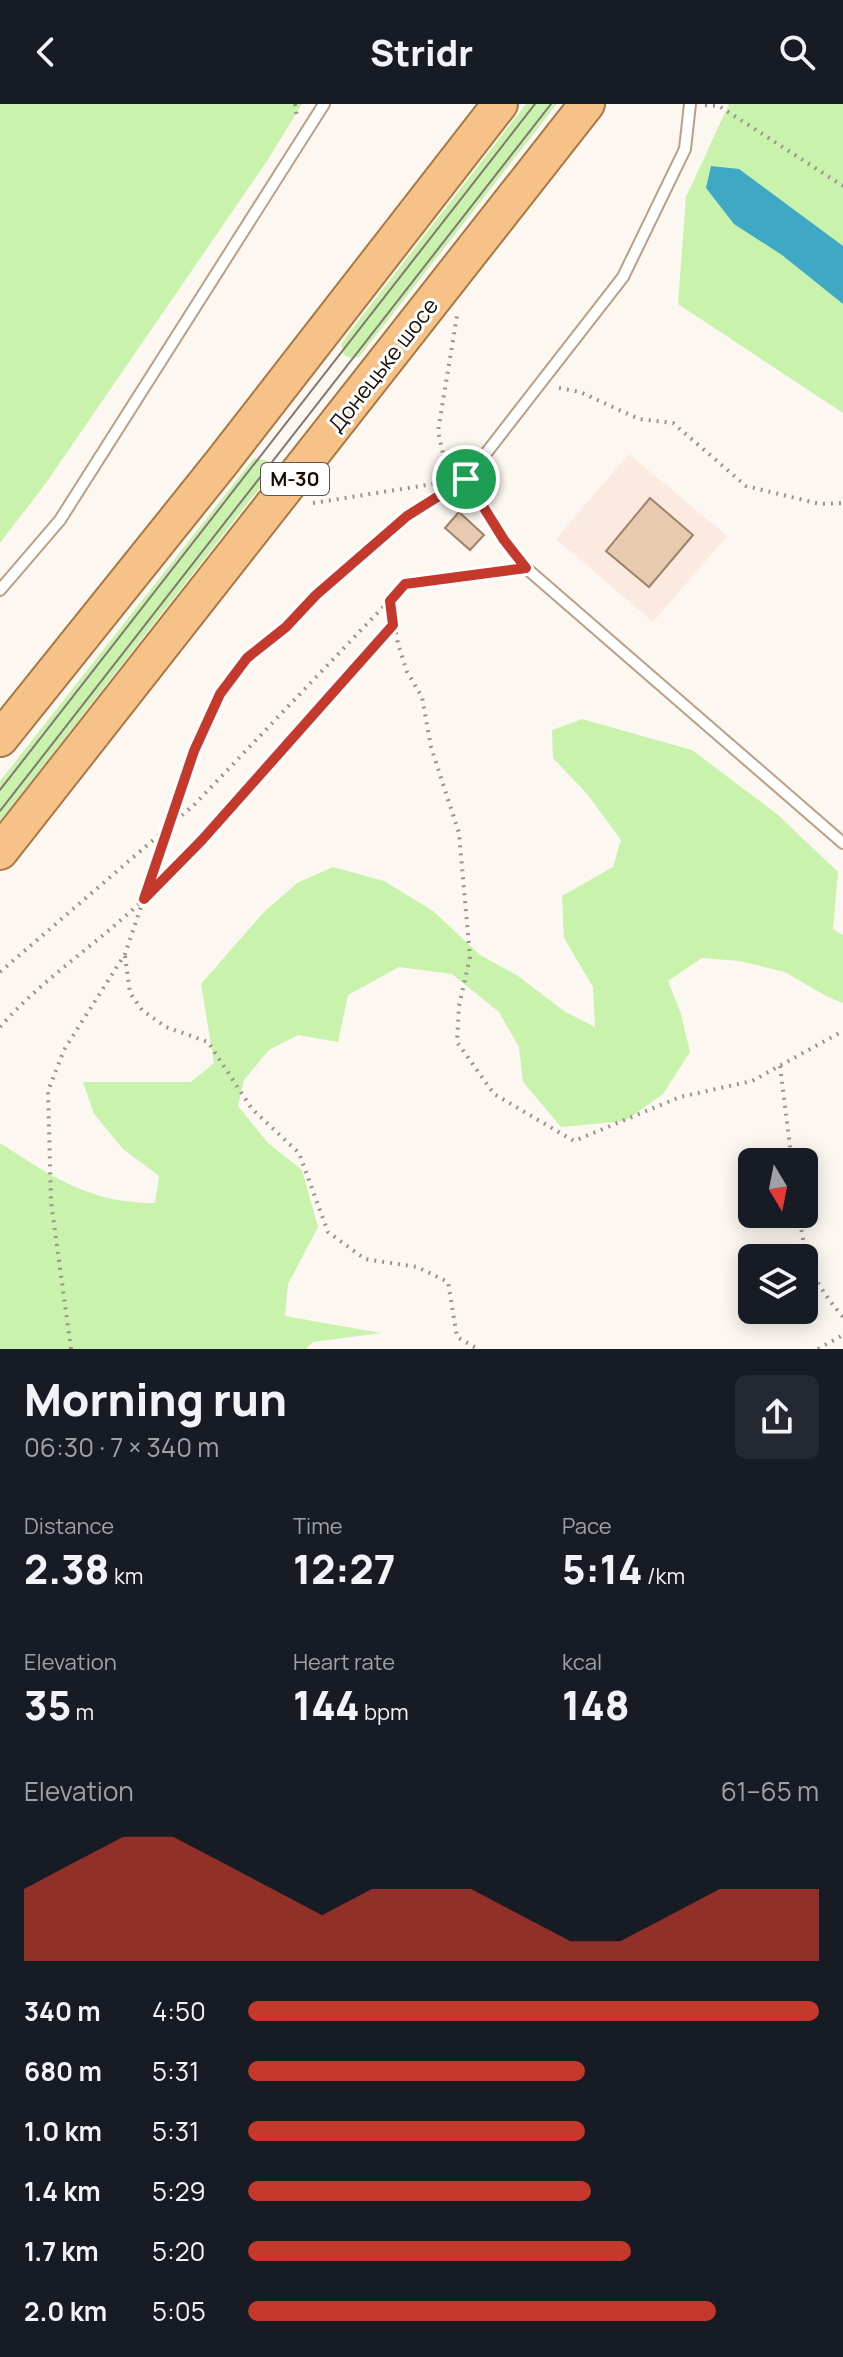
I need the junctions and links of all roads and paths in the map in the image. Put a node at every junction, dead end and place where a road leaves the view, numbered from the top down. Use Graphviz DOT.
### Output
graph roads {
  1 [pos="324,104"];
  2 [pos="500,104"];
  3 [pos="587,104"];
  4 [pos="693,104"];
  5 [pos="843,186"];
  6 [pos="458,313"];
  7 [pos="541,384"];
  8 [pos="466,479"];
  9 [pos="313,503"];
  10 [pos="843,503"];
  11 [pos="526,568"];
  12 [pos="0,590"];
  13 [pos="390,601"];
  14 [pos="393,625"];
  15 [pos="0,739"];
  16 [pos="168,827"];
  17 [pos="843,843"];
  18 [pos="0,852"];
  19 [pos="144,899"];
  20 [pos="125,954"];
  21 [pos="0,972"];
  22 [pos="0,1027"];
  23 [pos="843,1031"];
  24 [pos="780,1066"];
  25 [pos="790,1148"];
  26 [pos="801,1228"];
  27 [pos="843,1317"];
  28 [pos="843,1335"];
  29 [pos="71,1349"];
  30 [pos="478,1349"];
  31 [pos="818,1349"];
  1 -- 12 [label="lane"];
  2 -- 15 [label="highway, М-30"];
  3 -- 18 [label="highway, Донецьке шосе / М-30"];
  4 -- 5 [label="path"];
  4 -- 7 [label="lane"];
  6 -- 8 [label="path"];
  7 -- 8 [label="lane"];
  7 -- 10 [label="path"];
  8 -- 9 [label="path"];
  8 -- 11 [label="lane"];
  8 -- 16 [label="path"];
  11 -- 13 [label="path"];
  11 -- 17 [label="lane"];
  13 -- 14 [label="path"];
  13 -- 16 [label="path"];
  14 -- 19 [label="path"];
  14 -- 24 [label="path"];
  16 -- 19 [label="path"];
  16 -- 21 [label="path"];
  19 -- 20 [label="path"];
  19 -- 22 [label="path"];
  20 -- 29 [label="path"];
  20 -- 30 [label="path"];
  23 -- 24 [label="path"];
  24 -- 25 [label="path"];
  26 -- 27 [label="path"];
  28 -- 31 [label="path"];
}
